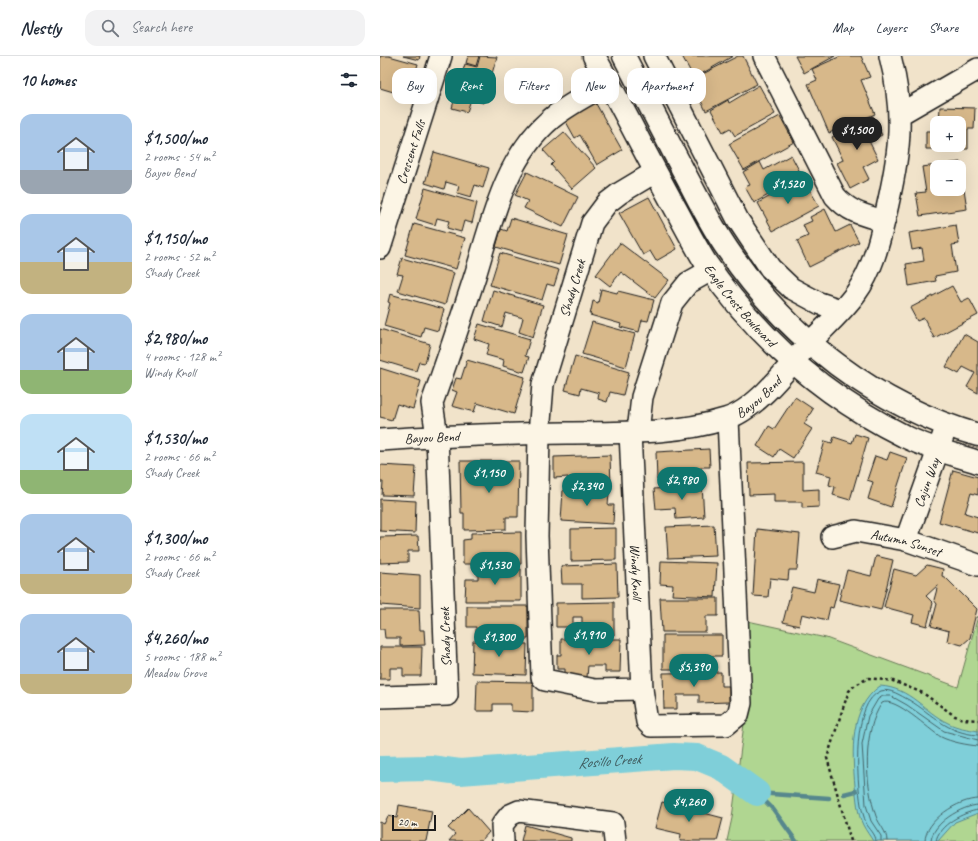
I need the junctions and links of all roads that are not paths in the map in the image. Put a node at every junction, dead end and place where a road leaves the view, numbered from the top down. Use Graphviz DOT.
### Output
graph roads {
  1 [pos="442,56"];
  2 [pos="594,56"];
  3 [pos="624,56"];
  4 [pos="654,56"];
  5 [pos="764,56"];
  6 [pos="890,56"];
  7 [pos="601,68"];
  8 [pos="978,69"];
  9 [pos="619,102"];
  10 [pos="572,104"];
  11 [pos="900,114"];
  12 [pos="655,172"];
  13 [pos="386,209"];
  14 [pos="884,221"];
  15 [pos="380,248"];
  16 [pos="711,270"];
  17 [pos="840,310"];
  18 [pos="810,343"];
  19 [pos="793,363"];
  20 [pos="728,419"];
  21 [pos="947,425"];
  22 [pos="634,432"];
  23 [pos="539,434"];
  24 [pos="978,435"];
  25 [pos="437,436"];
  26 [pos="380,440"];
  27 [pos="938,450"];
  28 [pos="978,462"];
  29 [pos="832,537"];
  30 [pos="906,540"];
  31 [pos="978,565"];
  32 [pos="642,689"];
  33 [pos="390,697"];
  34 [pos="618,836"];
  35 [pos="503,841"];
  1 -- 13 [label="street, Crescent Falls"];
  2 -- 7 [label="main road, Eagle Crest Boulevard"];
  3 -- 18 [label="main road, Eagle Crest Boulevard"];
  4 -- 17 [label="street"];
  5 -- 14 [label="street"];
  6 -- 11 [label="street, Bayou Bend"];
  8 -- 11 [label="street"];
  9 -- 12 [label="main road, Eagle Crest Boulevard"];
  10 -- 25 [label="street"];
  11 -- 14 [label="street, Bayou Bend"];
  12 -- 16 [label="main road, Eagle Crest Boulevard"];
  12 -- 23 [label="street, Shady Creek"];
  13 -- 15 [label="street, Crescent Falls"];
  14 -- 17 [label="street, Bayou Bend"];
  16 -- 19 [label="main road, Eagle Crest Boulevard"];
  16 -- 22 [label="street, Windy Knoll"];
  17 -- 18 [label="street, Bayou Bend"];
  18 -- 19 [label="street, Bayou Bend"];
  18 -- 21 [label="main road, Eagle Crest Boulevard"];
  19 -- 20 [label="street, Bayou Bend"];
  19 -- 27 [label="main road, Eagle Crest Boulevard"];
  20 -- 22 [label="street, Bayou Bend"];
  20 -- 32 [label="street, Windy Knoll"];
  21 -- 24 [label="main road, Eagle Crest Boulevard"];
  21 -- 27 [label="street, Cajun Way"];
  22 -- 23 [label="street, Bayou Bend"];
  22 -- 32 [label="street, Windy Knoll"];
  23 -- 25 [label="street, Bayou Bend"];
  23 -- 32 [label="street, Shady Creek"];
  25 -- 26 [label="street, Bayou Bend"];
  25 -- 33 [label="street, Shady Creek"];
  27 -- 28 [label="main road, Eagle Crest Boulevard"];
  27 -- 30 [label="street, Cajun Way"];
  29 -- 30 [label="street, Autumn Sunset"];
  30 -- 31 [label="street, Autumn Sunset"];
  34 -- 35 [label="street"];
}
